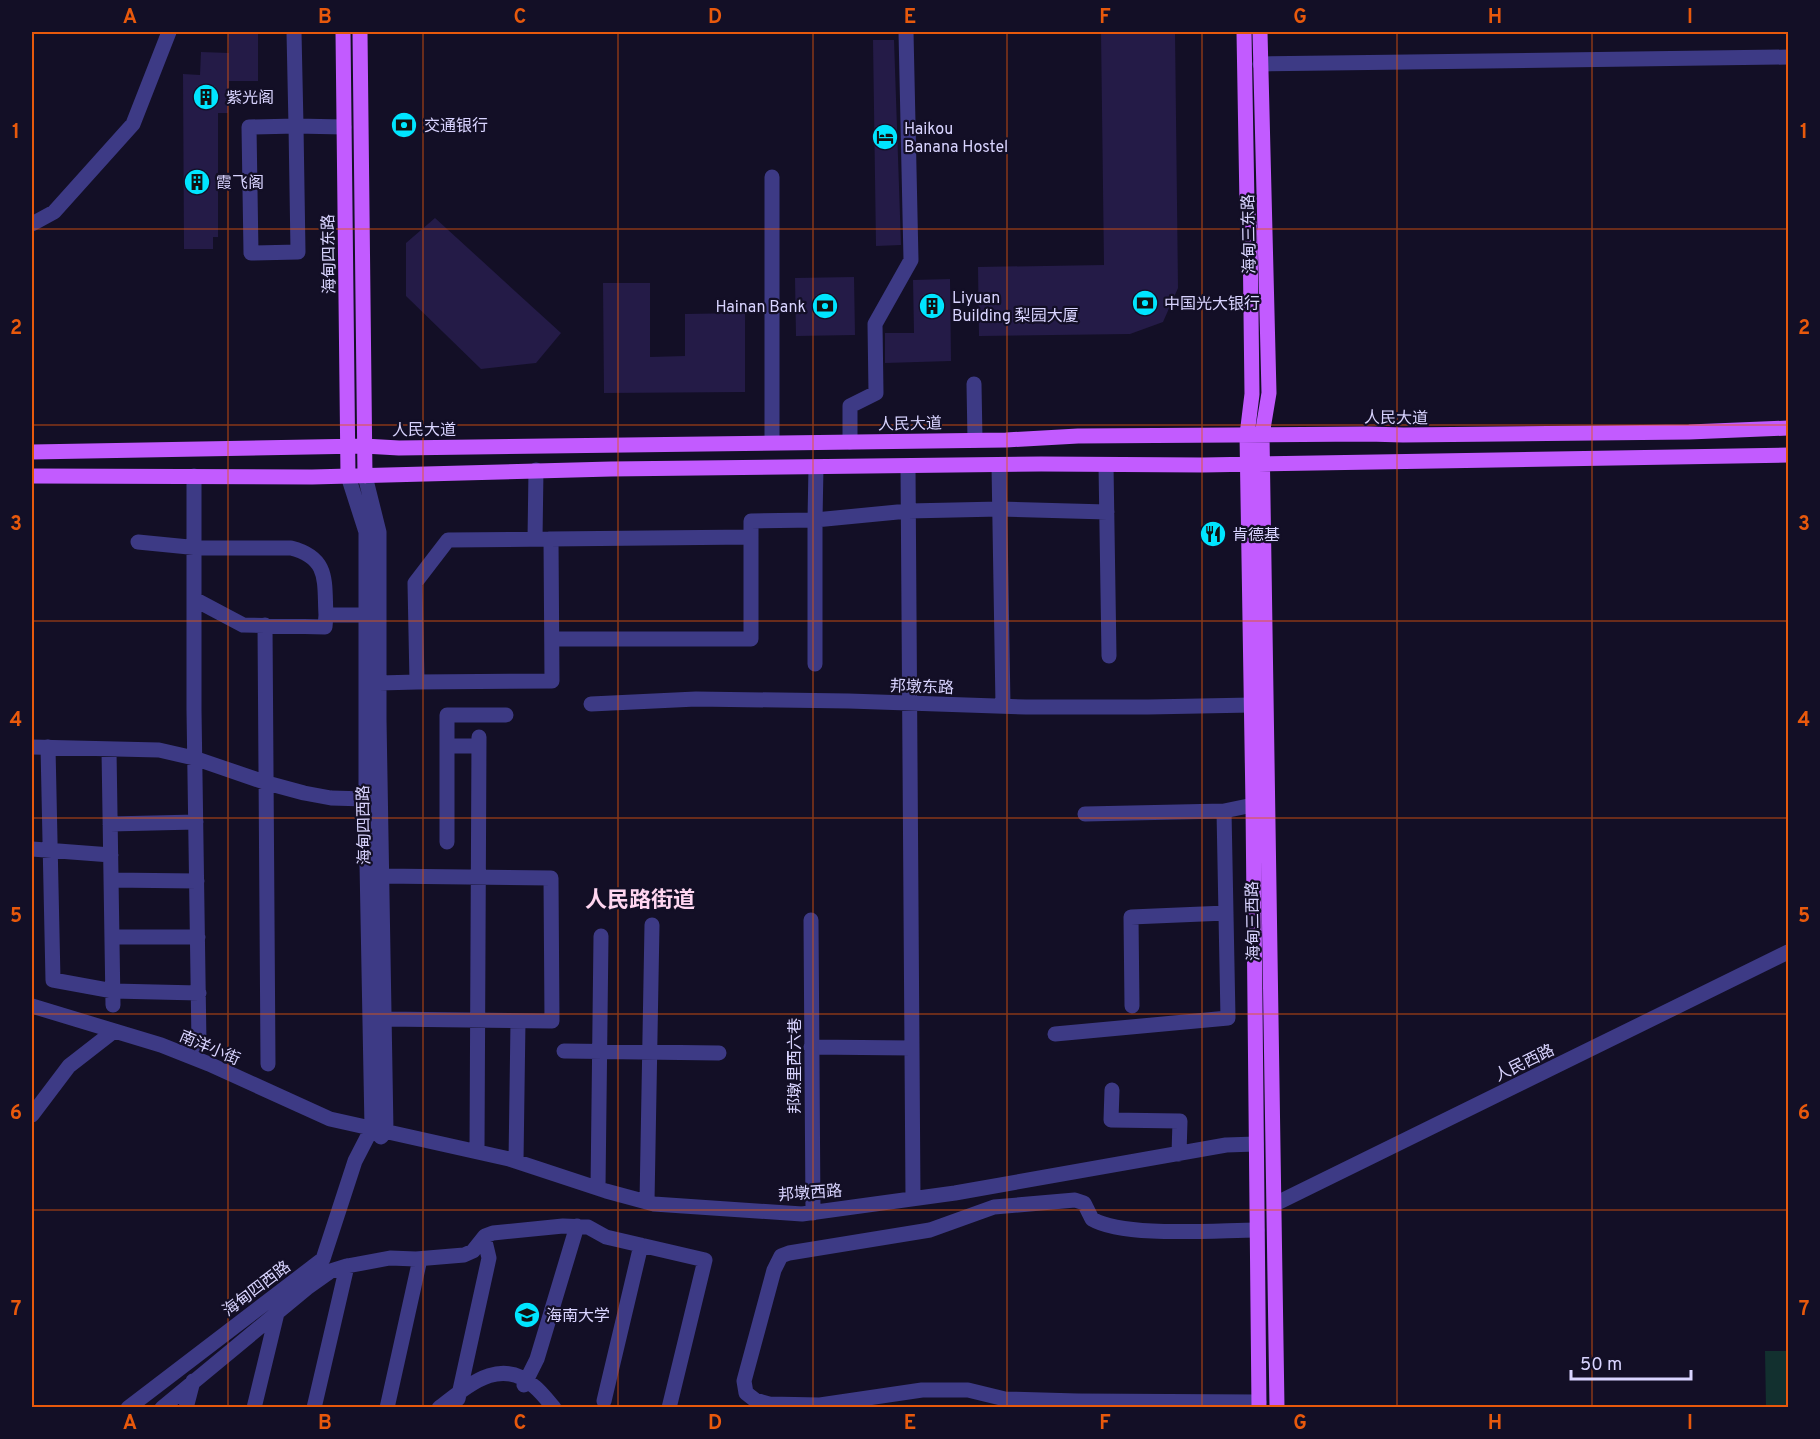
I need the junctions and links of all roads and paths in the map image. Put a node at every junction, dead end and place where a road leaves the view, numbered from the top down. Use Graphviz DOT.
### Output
graph roads {
  1 [pos="169,32"];
  2 [pos="294,32"];
  3 [pos="343,32"];
  4 [pos="360,32"];
  5 [pos="906,32"];
  6 [pos="1244,32"];
  7 [pos="1260,32"];
  8 [pos="1788,57"];
  9 [pos="1260,64"];
  10 [pos="296,126"];
  11 [pos="344,127"];
  12 [pos="772,177"];
  13 [pos="32,224"];
  14 [pos="974,384"];
  15 [pos="1788,428"];
  16 [pos="1255,435"];
  17 [pos="975,440"];
  18 [pos="772,442"];
  19 [pos="850,442"];
  20 [pos="349,446"];
  21 [pos="364,446"];
  22 [pos="32,452"];
  23 [pos="1788,455"];
  24 [pos="1255,464"];
  25 [pos="999,465"];
  26 [pos="1106,465"];
  27 [pos="816,466"];
  28 [pos="908,466"];
  29 [pos="536,470"];
  30 [pos="32,476"];
  31 [pos="348,476"];
  32 [pos="365,476"];
  33 [pos="194,477"];
  34 [pos="1000,509"];
  35 [pos="908,511"];
  36 [pos="1107,512"];
  37 [pos="815,520"];
  38 [pos="752,537"];
  39 [pos="542,539"];
  40 [pos="138,542"];
  41 [pos="194,548"];
  42 [pos="194,599"];
  43 [pos="326,615"];
  44 [pos="366,615"];
  45 [pos="266,625"];
  46 [pos="552,639"];
  47 [pos="1109,656"];
  48 [pos="815,664"];
  49 [pos="417,682"];
  50 [pos="380,683"];
  51 [pos="591,704"];
  52 [pos="910,704"];
  53 [pos="1251,705"];
  54 [pos="1003,706"];
  55 [pos="506,715"];
  56 [pos="447,746"];
  57 [pos="32,747"];
  58 [pos="48,747"];
  59 [pos="109,750"];
  60 [pos="194,758"];
  61 [pos="267,783"];
  62 [pos="366,799"];
  63 [pos="1253,805"];
  64 [pos="1224,811"];
  65 [pos="1085,814"];
  66 [pos="196,822"];
  67 [pos="110,824"];
  68 [pos="447,842"];
  69 [pos="32,849"];
  70 [pos="51,851"];
  71 [pos="111,855"];
  72 [pos="382,876"];
  73 [pos="479,877"];
  74 [pos="111,880"];
  75 [pos="197,880"];
  76 [pos="1226,913"];
  77 [pos="811,920"];
  78 [pos="652,925"];
  79 [pos="601,936"];
  80 [pos="112,937"];
  81 [pos="198,937"];
  82 [pos="1788,951"];
  83 [pos="199,993"];
  84 [pos="113,998"];
  85 [pos="32,1006"];
  86 [pos="1132,1006"];
  87 [pos="385,1019"];
  88 [pos="478,1020"];
  89 [pos="518,1021"];
  90 [pos="114,1031"];
  91 [pos="1055,1034"];
  92 [pos="200,1044"];
  93 [pos="812,1047"];
  94 [pos="912,1048"];
  95 [pos="564,1051"];
  96 [pos="599,1051"];
  97 [pos="650,1052"];
  98 [pos="719,1053"];
  99 [pos="268,1064"];
  100 [pos="1112,1090"];
  101 [pos="32,1115"];
  102 [pos="379,1130"];
  103 [pos="1256,1144"];
  104 [pos="477,1151"];
  105 [pos="1179,1154"];
  106 [pos="516,1161"];
  107 [pos="598,1188"];
  108 [pos="913,1199"];
  109 [pos="647,1202"];
  110 [pos="1275,1204"];
  111 [pos="813,1213"];
  112 [pos="577,1226"];
  113 [pos="1257,1230"];
  114 [pos="484,1237"];
  115 [pos="641,1245"];
  116 [pos="420,1259"];
  117 [pos="347,1266"];
  118 [pos="277,1313"];
  119 [pos="193,1381"];
  120 [pos="525,1382"];
  121 [pos="454,1400"];
  122 [pos="604,1401"];
  123 [pos="1004,1403"];
  124 [pos="1259,1405"];
  125 [pos="128,1407"];
  126 [pos="162,1407"];
  127 [pos="186,1407"];
  128 [pos="254,1407"];
  129 [pos="314,1407"];
  130 [pos="387,1407"];
  131 [pos="439,1407"];
  132 [pos="547,1407"];
  133 [pos="554,1407"];
  134 [pos="669,1407"];
  135 [pos="1277,1407"];
  1 -- 13 [label="street"];
  2 -- 10 [label="street"];
  3 -- 11 [label="main road, 海甸四东路"];
  4 -- 21 [label="main road, 海甸四东路"];
  5 -- 19 [label="street"];
  6 -- 16 [label="main road"];
  7 -- 9 [label="main road, 海甸三东路"];
  8 -- 9 [label="street"];
  9 -- 16 [label="main road, 海甸三东路"];
  10 -- 10 [label="street"];
  10 -- 11 [label="street"];
  11 -- 20 [label="main road, 海甸四东路"];
  12 -- 18 [label="street"];
  14 -- 17 [label="street"];
  15 -- 16 [label="main road, 人民大道"];
  16 -- 17 [label="main road, 人民大道"];
  16 -- 24 [label="main road, 海甸三西路"];
  17 -- 19 [label="main road, 人民大道"];
  18 -- 19 [label="main road, 人民大道"];
  18 -- 21 [label="main road, 人民大道"];
  20 -- 21 [label="main road, 人民大道"];
  20 -- 22 [label="main road, 人民大道"];
  20 -- 31 [label="main road, 海甸四东路"];
  21 -- 32 [label="main road, 海甸四东路"];
  23 -- 24 [label="main road"];
  24 -- 26 [label="main road"];
  24 -- 53 [label="main road, 海甸三西路"];
  24 -- 110 [label="main road, 海甸三西路"];
  25 -- 26 [label="main road"];
  25 -- 28 [label="main road"];
  25 -- 34 [label="street"];
  26 -- 36 [label="street"];
  27 -- 28 [label="main road"];
  27 -- 29 [label="main road"];
  27 -- 37 [label="street"];
  28 -- 35 [label="street"];
  29 -- 32 [label="main road"];
  29 -- 39 [label="street"];
  30 -- 33 [label="main road"];
  31 -- 32 [label="main road"];
  31 -- 33 [label="main road"];
  31 -- 44 [label="street, 海甸四西路"];
  32 -- 50 [label="street, 海甸四西路"];
  33 -- 41 [label="street"];
  34 -- 35 [label="street"];
  34 -- 36 [label="street"];
  34 -- 54 [label="street"];
  35 -- 37 [label="street"];
  35 -- 52 [label="street"];
  36 -- 47 [label="street"];
  37 -- 38 [label="street"];
  37 -- 48 [label="street"];
  38 -- 39 [label="street"];
  38 -- 46 [label="street"];
  39 -- 46 [label="street"];
  39 -- 49 [label="street"];
  40 -- 41 [label="street"];
  41 -- 42 [label="street"];
  41 -- 43 [label="street"];
  42 -- 45 [label="street"];
  42 -- 60 [label="street"];
  43 -- 44 [label="street"];
  43 -- 45 [label="street"];
  44 -- 62 [label="street, 海甸四西路"];
  45 -- 61 [label="street"];
  46 -- 49 [label="street"];
  49 -- 50 [label="street"];
  50 -- 72 [label="street, 海甸四西路"];
  51 -- 52 [label="street, 邦墩东路"];
  52 -- 54 [label="street, 邦墩东路"];
  52 -- 94 [label="street"];
  53 -- 54 [label="street, 邦墩东路"];
  53 -- 63 [label="main road, 海甸三西路"];
  55 -- 56 [label="street"];
  56 -- 68 [label="street"];
  56 -- 73 [label="street"];
  57 -- 58 [label="street"];
  58 -- 59 [label="street"];
  58 -- 70 [label="street"];
  59 -- 60 [label="street"];
  59 -- 67 [label="street"];
  60 -- 61 [label="street"];
  60 -- 66 [label="street"];
  61 -- 62 [label="street"];
  61 -- 99 [label="street"];
  62 -- 102 [label="street, 海甸四西路"];
  63 -- 64 [label="street"];
  63 -- 103 [label="main road, 海甸三西路"];
  64 -- 65 [label="street"];
  64 -- 76 [label="street"];
  66 -- 67 [label="street"];
  66 -- 75 [label="street"];
  67 -- 71 [label="street"];
  69 -- 70 [label="street"];
  70 -- 71 [label="street"];
  70 -- 84 [label="street"];
  71 -- 74 [label="street"];
  72 -- 73 [label="street"];
  72 -- 87 [label="street, 海甸四西路"];
  73 -- 88 [label="street"];
  73 -- 89 [label="street"];
  74 -- 75 [label="street"];
  74 -- 80 [label="street"];
  75 -- 81 [label="street"];
  76 -- 86 [label="street"];
  76 -- 91 [label="street"];
  77 -- 93 [label="street, 邦墩里西六巷"];
  78 -- 97 [label="street"];
  79 -- 96 [label="street"];
  80 -- 81 [label="street"];
  80 -- 84 [label="street"];
  81 -- 83 [label="street"];
  82 -- 110 [label="street, 人民西路"];
  83 -- 84 [label="street"];
  83 -- 92 [label="street"];
  85 -- 90 [label="street, 南洋小街"];
  87 -- 88 [label="street"];
  87 -- 102 [label="street, 海甸四西路"];
  88 -- 89 [label="street"];
  88 -- 104 [label="street"];
  89 -- 106 [label="street"];
  90 -- 101 [label="street"];
  90 -- 102 [label="street, 南洋小街"];
  93 -- 94 [label="street"];
  93 -- 111 [label="street, 邦墩里西六巷"];
  94 -- 108 [label="street"];
  95 -- 96 [label="street"];
  96 -- 97 [label="street"];
  96 -- 107 [label="street"];
  97 -- 98 [label="street"];
  97 -- 109 [label="street"];
  100 -- 105 [label="street"];
  102 -- 104 [label="street, 邦墩西路"];
  102 -- 125 [label="street, 海甸四西路"];
  103 -- 105 [label="street, 邦墩西路"];
  103 -- 113 [label="main road, 海甸三西路"];
  104 -- 106 [label="street, 邦墩西路"];
  105 -- 108 [label="street, 邦墩西路"];
  106 -- 107 [label="street, 邦墩西路"];
  107 -- 109 [label="street, 邦墩西路"];
  108 -- 111 [label="street, 邦墩西路"];
  109 -- 111 [label="street, 邦墩西路"];
  110 -- 135 [label="main road, 海甸三西路"];
  112 -- 114 [label="street"];
  112 -- 115 [label="street"];
  112 -- 120 [label="street"];
  113 -- 123 [label="street"];
  113 -- 124 [label="main road, 海甸三西路"];
  114 -- 116 [label="street"];
  114 -- 121 [label="street"];
  115 -- 122 [label="street"];
  115 -- 134 [label="street"];
  116 -- 117 [label="street"];
  116 -- 130 [label="street"];
  117 -- 118 [label="street"];
  117 -- 129 [label="street"];
  118 -- 119 [label="street"];
  118 -- 128 [label="street"];
  119 -- 126 [label="street"];
  119 -- 127 [label="street"];
  120 -- 121 [label="street"];
  120 -- 132 [label="street"];
  120 -- 133 [label="street"];
  121 -- 131 [label="street"];
  123 -- 124 [label="street"];
}
